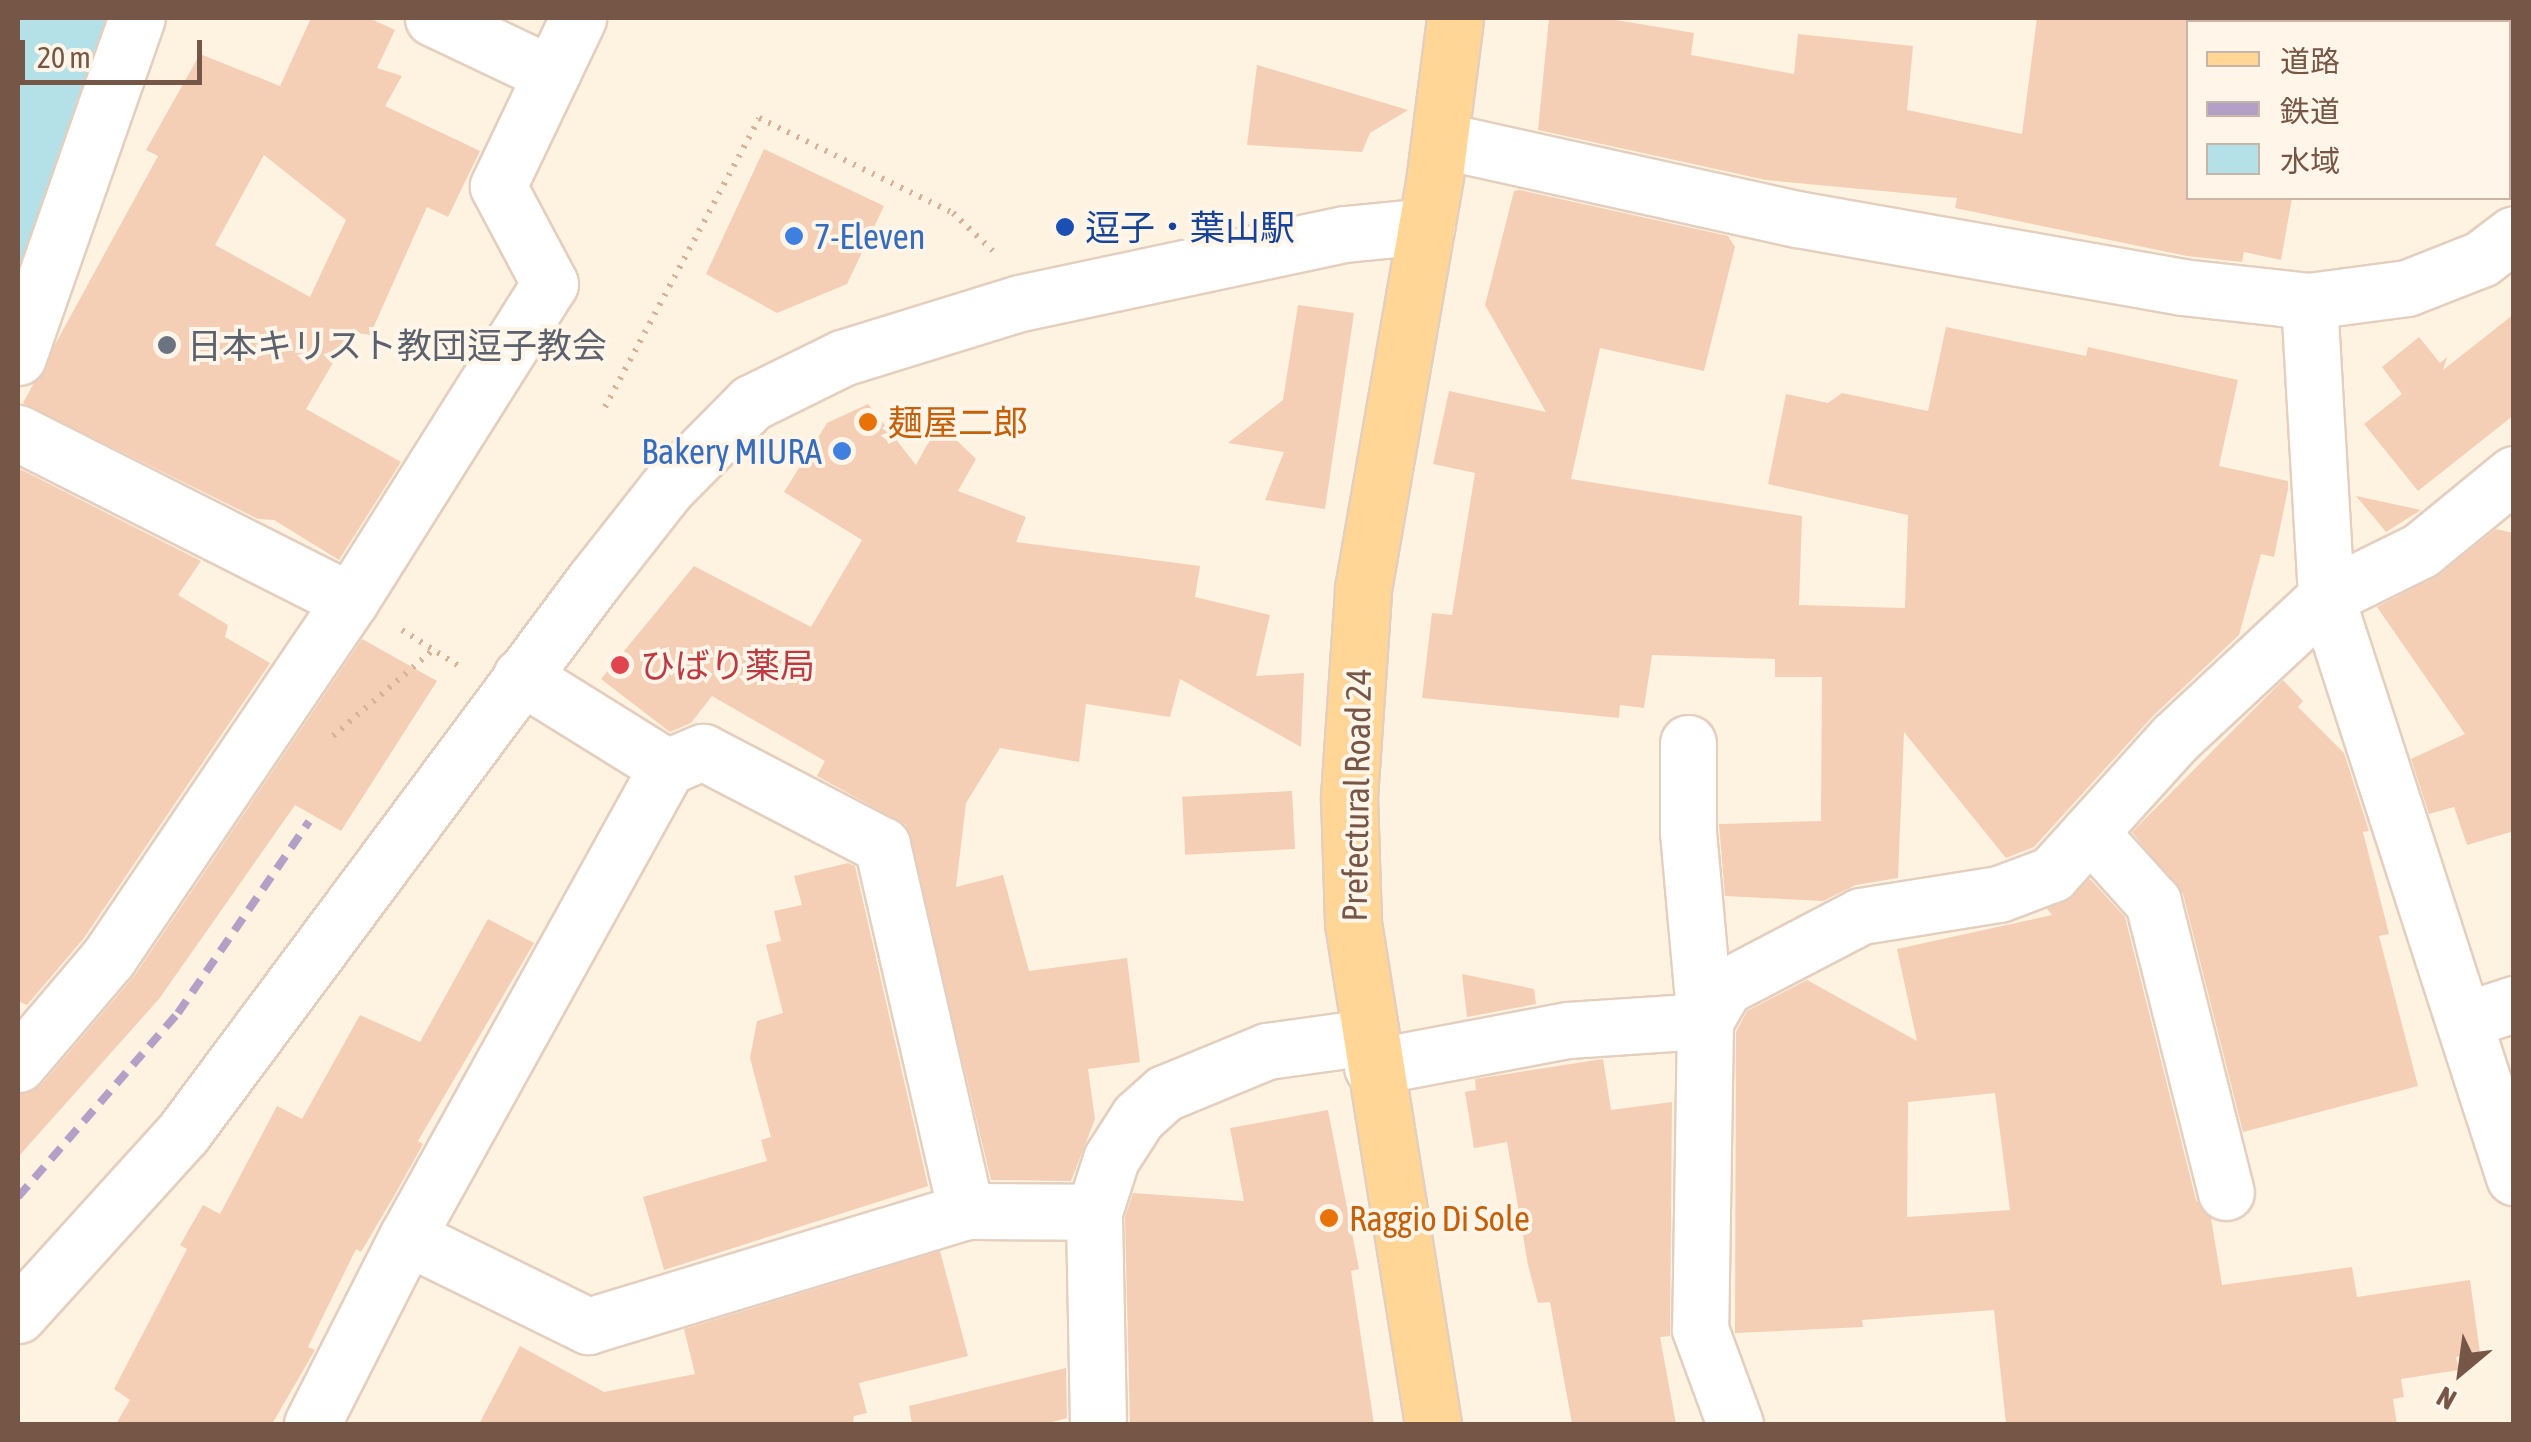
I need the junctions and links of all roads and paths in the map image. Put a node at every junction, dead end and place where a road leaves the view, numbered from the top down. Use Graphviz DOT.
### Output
graph roads {
  1 [pos="138,18"];
  2 [pos="433,18"];
  3 [pos="578,18"];
  4 [pos="1455,18"];
  5 [pos="551,74"];
  6 [pos="1440,140"];
  7 [pos="1426,226"];
  8 [pos="2514,234"];
  9 [pos="1001,259"];
  10 [pos="2308,301"];
  11 [pos="18,357"];
  12 [pos="605,407"];
  13 [pos="18,433"];
  14 [pos="2514,474"];
  15 [pos="2326,598"];
  16 [pos="350,601"];
  17 [pos="521,676"];
  18 [pos="1688,743"];
  19 [pos="668,766"];
  20 [pos="2090,832"];
  21 [pos="2489,1012"];
  22 [pos="1705,1020"];
  23 [pos="1370,1052"];
  24 [pos="18,1064"];
  25 [pos="2514,1178"];
  26 [pos="2226,1192"];
  27 [pos="966,1212"];
  28 [pos="1094,1212"];
  29 [pos="408,1237"];
  30 [pos="18,1315"];
  31 [pos="312,1424"];
  32 [pos="1098,1424"];
  33 [pos="1433,1424"];
  34 [pos="1734,1424"];
  1 -- 11 [label="street"];
  2 -- 5 [label="street"];
  3 -- 5 [label="street"];
  4 -- 6 [label="main road, Prefectural Road 24"];
  5 -- 16 [label="street"];
  6 -- 7 [label="main road, Prefectural Road 24"];
  6 -- 10 [label="street"];
  7 -- 17 [label="street"];
  7 -- 23 [label="main road, Prefectural Road 24"];
  8 -- 10 [label="street"];
  9 -- 12 [label="path"];
  10 -- 15 [label="street"];
  13 -- 16 [label="street"];
  14 -- 15 [label="street"];
  15 -- 20 [label="street"];
  15 -- 21 [label="street"];
  16 -- 24 [label="street"];
  17 -- 19 [label="street"];
  17 -- 30 [label="street"];
  18 -- 22 [label="street"];
  19 -- 27 [label="street"];
  19 -- 29 [label="street"];
  20 -- 22 [label="street"];
  20 -- 26 [label="street"];
  21 -- 25 [label="street"];
  22 -- 23 [label="street"];
  22 -- 34 [label="street"];
  23 -- 28 [label="street"];
  23 -- 33 [label="main road, Prefectural Road 24"];
  27 -- 28 [label="street"];
  27 -- 29 [label="street"];
  28 -- 32 [label="street"];
  29 -- 31 [label="street"];
}
